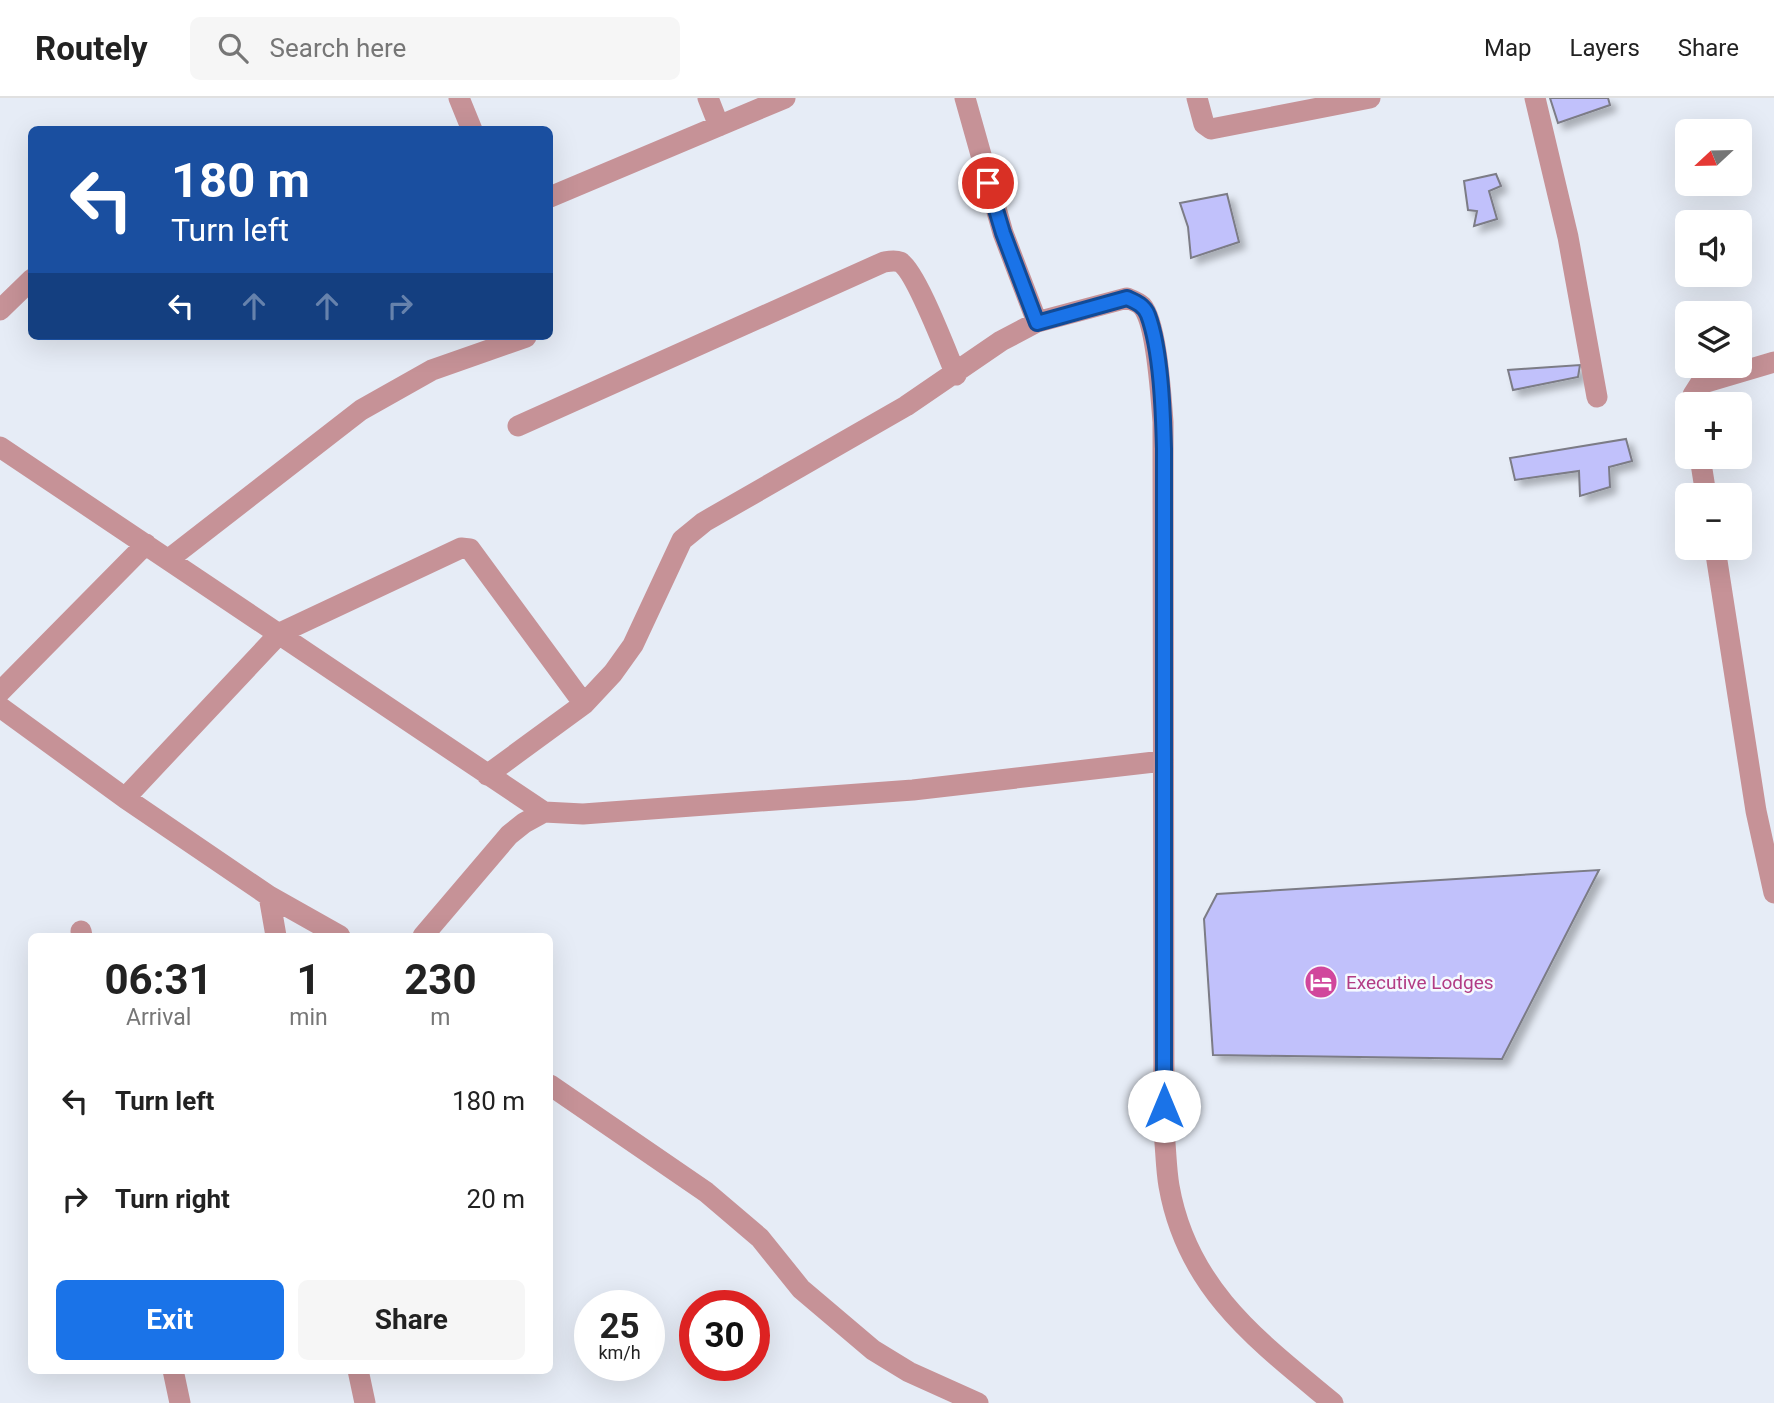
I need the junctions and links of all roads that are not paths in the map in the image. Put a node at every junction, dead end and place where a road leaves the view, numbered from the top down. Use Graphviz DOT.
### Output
graph roads {
  1 [pos="459,98"];
  2 [pos="708,98"];
  3 [pos="785,98"];
  4 [pos="965,98"];
  5 [pos="1197,98"];
  6 [pos="1370,98"];
  7 [pos="1535,98"];
  8 [pos="470,126"];
  9 [pos="719,126"];
  10 [pos="553,196"];
  11 [pos="28,283"];
  12 [pos="0,310"];
  13 [pos="1037,323"];
  14 [pos="517,340"];
  15 [pos="1774,362"];
  16 [pos="956,375"];
  17 [pos="1695,392"];
  18 [pos="1597,397"];
  19 [pos="518,426"];
  20 [pos="0,447"];
  21 [pos="146,544"];
  22 [pos="169,559"];
  23 [pos="1716,560"];
  24 [pos="280,633"];
  25 [pos="0,692"];
  26 [pos="584,704"];
  27 [pos="0,707"];
  28 [pos="1163,761"];
  29 [pos="488,775"];
  30 [pos="125,798"];
  31 [pos="544,812"];
  32 [pos="1774,893"];
  33 [pos="269,896"];
  34 [pos="275,933"];
  35 [pos="335,933"];
  36 [pos="426,933"];
  37 [pos="553,1087"];
  38 [pos="174,1374"];
  39 [pos="359,1374"];
  40 [pos="180,1403"];
  41 [pos="365,1403"];
  42 [pos="978,1403"];
  43 [pos="1333,1403"];
  1 -- 8 [label="street"];
  2 -- 9 [label="street"];
  3 -- 9 [label="street"];
  4 -- 13 [label="street"];
  5 -- 6 [label="street"];
  7 -- 18 [label="street"];
  9 -- 10 [label="street"];
  11 -- 12 [label="street"];
  13 -- 16 [label="street"];
  13 -- 28 [label="street"];
  14 -- 22 [label="street"];
  15 -- 17 [label="street"];
  16 -- 19 [label="street"];
  16 -- 26 [label="street"];
  20 -- 21 [label="street"];
  21 -- 22 [label="street"];
  21 -- 25 [label="street"];
  22 -- 24 [label="street"];
  23 -- 32 [label="street"];
  24 -- 26 [label="street"];
  24 -- 29 [label="street"];
  24 -- 30 [label="street"];
  26 -- 29 [label="street"];
  27 -- 30 [label="street"];
  28 -- 31 [label="street"];
  28 -- 43 [label="street"];
  29 -- 31 [label="street"];
  30 -- 33 [label="street"];
  31 -- 36 [label="street"];
  33 -- 34 [label="street"];
  33 -- 35 [label="street"];
  37 -- 42 [label="street"];
  38 -- 40 [label="street"];
  39 -- 41 [label="street"];
}
